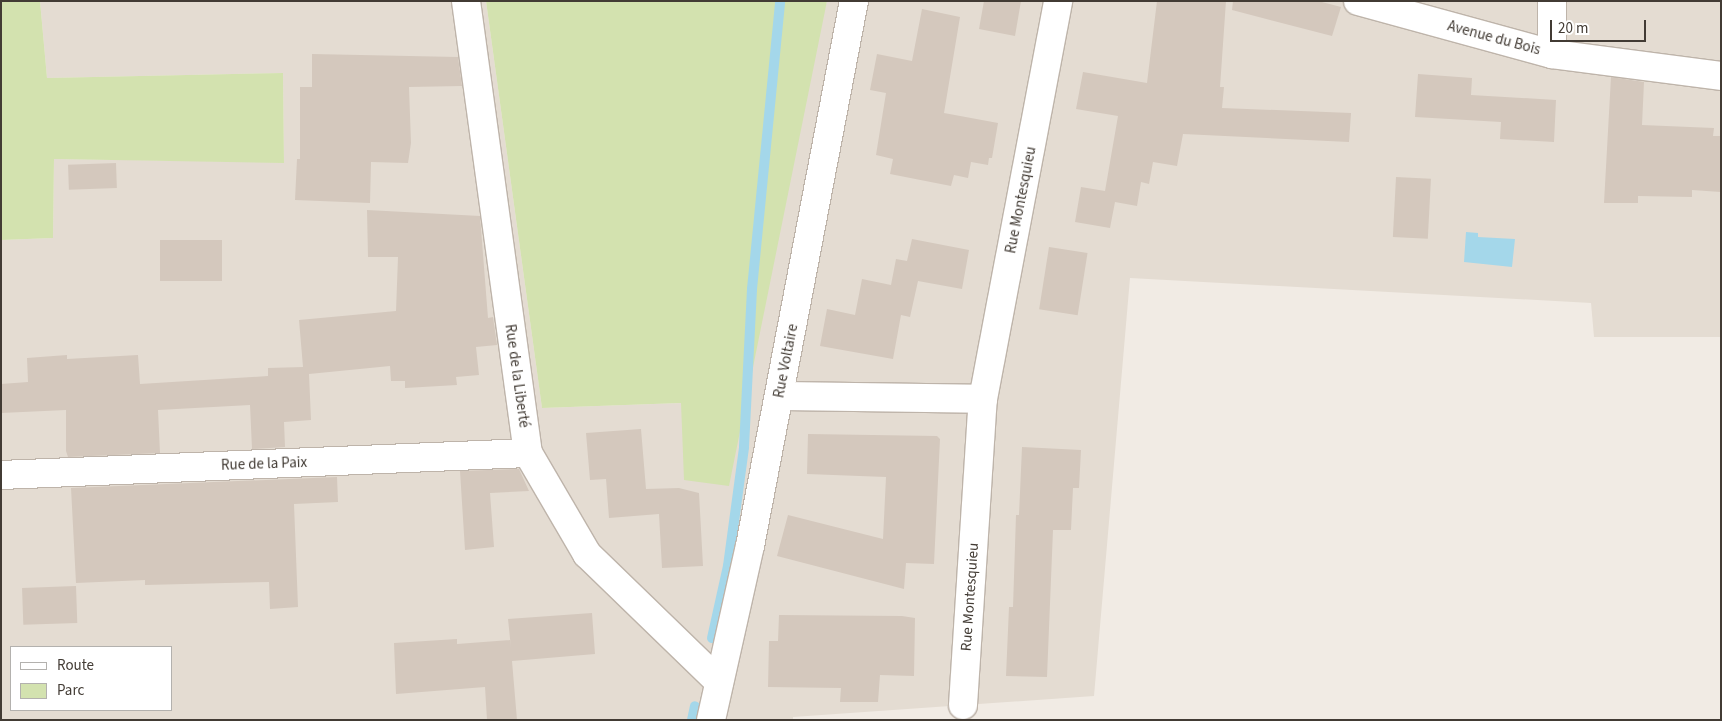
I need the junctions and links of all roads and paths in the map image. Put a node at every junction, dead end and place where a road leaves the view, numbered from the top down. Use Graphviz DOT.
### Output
graph roads {
  1 [pos="466,1"];
  2 [pos="854,1"];
  3 [pos="1058,1"];
  4 [pos="1358,1"];
  5 [pos="1552,1"];
  6 [pos="1552,54"];
  7 [pos="1721,76"];
  8 [pos="779,396"];
  9 [pos="983,399"];
  10 [pos="528,453"];
  11 [pos="1,475"];
  12 [pos="719,682"];
  13 [pos="964,705"];
  14 [pos="711,720"];
  1 -- 10 [label="street, Rue de la Liberté"];
  2 -- 8 [label="street, Rue Voltaire"];
  3 -- 9 [label="street, Rue Montesquieu"];
  4 -- 6 [label="street, Avenue du Bois"];
  5 -- 6 [label="street"];
  6 -- 7 [label="street, Avenue du Bois"];
  8 -- 9 [label="street"];
  8 -- 12 [label="street, Rue Voltaire"];
  9 -- 13 [label="street, Rue Montesquieu"];
  10 -- 11 [label="street, Rue de la Paix"];
  10 -- 12 [label="street, Rue de la Liberté"];
  12 -- 14 [label="street, Rue Voltaire"];
}
